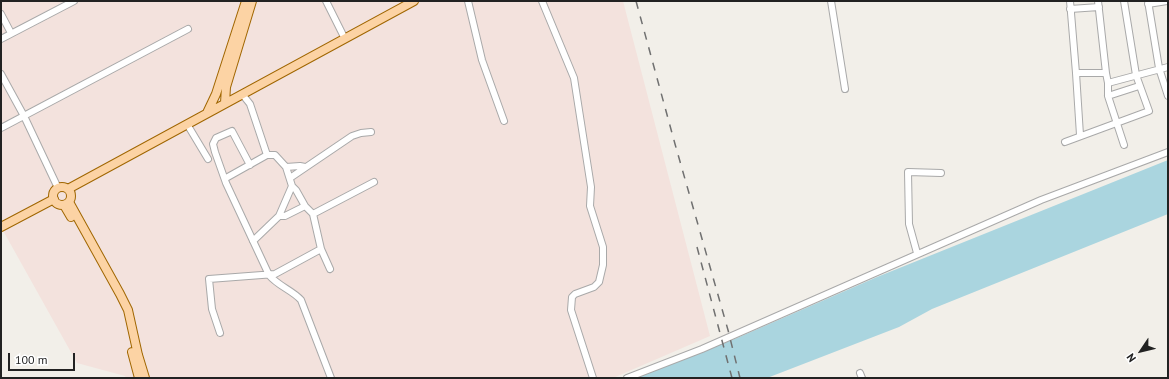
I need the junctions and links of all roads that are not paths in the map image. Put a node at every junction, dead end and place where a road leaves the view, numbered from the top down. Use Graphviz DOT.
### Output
graph roads {
  1 [pos="74,1"];
  2 [pos="246,1"];
  3 [pos="252,1"];
  4 [pos="326,1"];
  5 [pos="414,1"];
  6 [pos="468,1"];
  7 [pos="542,1"];
  8 [pos="831,1"];
  9 [pos="1070,1"];
  10 [pos="1124,1"];
  11 [pos="1167,1"];
  12 [pos="1148,2"];
  13 [pos="1098,4"];
  14 [pos="1070,9"];
  15 [pos="1,14"];
  16 [pos="188,29"];
  17 [pos="11,33"];
  18 [pos="1,39"];
  19 [pos="344,39"];
  20 [pos="1168,67"];
  21 [pos="1159,68"];
  22 [pos="1076,73"];
  23 [pos="1106,73"];
  24 [pos="1,74"];
  25 [pos="1136,76"];
  26 [pos="1108,83"];
  27 [pos="1139,86"];
  28 [pos="846,89"];
  29 [pos="242,94"];
  30 [pos="1168,95"];
  31 [pos="1108,96"];
  32 [pos="225,103"];
  33 [pos="207,113"];
  34 [pos="24,116"];
  35 [pos="504,121"];
  36 [pos="1116,123"];
  37 [pos="187,124"];
  38 [pos="1,128"];
  39 [pos="371,132"];
  40 [pos="1080,135"];
  41 [pos="1065,142"];
  42 [pos="1124,145"];
  43 [pos="1168,152"];
  44 [pos="267,155"];
  45 [pos="208,159"];
  46 [pos="250,165"];
  47 [pos="286,167"];
  48 [pos="304,167"];
  49 [pos="941,173"];
  50 [pos="226,178"];
  51 [pos="290,178"];
  52 [pos="374,182"];
  53 [pos="292,186"];
  54 [pos="58,188"];
  55 [pos="68,189"];
  56 [pos="54,199"];
  57 [pos="67,203"];
  58 [pos="305,206"];
  59 [pos="313,214"];
  60 [pos="279,216"];
  61 [pos="1,228"];
  62 [pos="253,241"];
  63 [pos="320,250"];
  64 [pos="918,254"];
  65 [pos="330,269"];
  66 [pos="269,275"];
  67 [pos="220,333"];
  68 [pos="139,378"];
  69 [pos="145,378"];
  70 [pos="331,378"];
  71 [pos="593,378"];
  72 [pos="628,378"];
  1 -- 17 [label="street"];
  2 -- 33 [label="main road"];
  3 -- 32 [label="main road"];
  4 -- 19 [label="street"];
  5 -- 19 [label="main road"];
  6 -- 35 [label="street"];
  7 -- 71 [label="street"];
  8 -- 28 [label="street"];
  9 -- 14 [label="street"];
  10 -- 25 [label="street"];
  11 -- 12 [label="street"];
  12 -- 21 [label="street"];
  13 -- 14 [label="street"];
  13 -- 23 [label="street"];
  14 -- 22 [label="street"];
  15 -- 17 [label="street"];
  16 -- 34 [label="street"];
  17 -- 18 [label="street"];
  19 -- 29 [label="main road"];
  20 -- 21 [label="street"];
  21 -- 25 [label="street"];
  21 -- 30 [label="street"];
  22 -- 23 [label="street"];
  22 -- 40 [label="street"];
  23 -- 26 [label="street"];
  24 -- 34 [label="street"];
  25 -- 26 [label="street"];
  25 -- 27 [label="street"];
  26 -- 31 [label="street"];
  27 -- 31 [label="street"];
  27 -- 36 [label="street"];
  29 -- 32 [label="main road"];
  29 -- 44 [label="street"];
  31 -- 36 [label="street"];
  32 -- 33 [label="main road"];
  33 -- 37 [label="main road"];
  34 -- 38 [label="street"];
  34 -- 54 [label="street"];
  36 -- 40 [label="street"];
  36 -- 42 [label="street"];
  37 -- 45 [label="street"];
  37 -- 55 [label="main road"];
  39 -- 48 [label="street"];
  40 -- 41 [label="street"];
  43 -- 64 [label="street"];
  44 -- 46 [label="street"];
  44 -- 47 [label="street"];
  46 -- 50 [label="street"];
  46 -- 50 [label="street"];
  47 -- 48 [label="street"];
  47 -- 51 [label="street"];
  48 -- 51 [label="street"];
  49 -- 64 [label="street"];
  50 -- 62 [label="street"];
  51 -- 53 [label="street"];
  52 -- 59 [label="street"];
  53 -- 58 [label="street"];
  53 -- 60 [label="street"];
  54 -- 55 [label="main road"];
  54 -- 56 [label="main road"];
  55 -- 57 [label="main road"];
  56 -- 57 [label="main road"];
  56 -- 61 [label="main road"];
  57 -- 68 [label="main road"];
  57 -- 69 [label="main road"];
  58 -- 59 [label="street"];
  58 -- 60 [label="street"];
  59 -- 63 [label="street"];
  60 -- 62 [label="street"];
  62 -- 66 [label="street"];
  63 -- 65 [label="street"];
  63 -- 66 [label="street"];
  64 -- 72 [label="street"];
  66 -- 67 [label="street"];
  66 -- 70 [label="street"];
}
